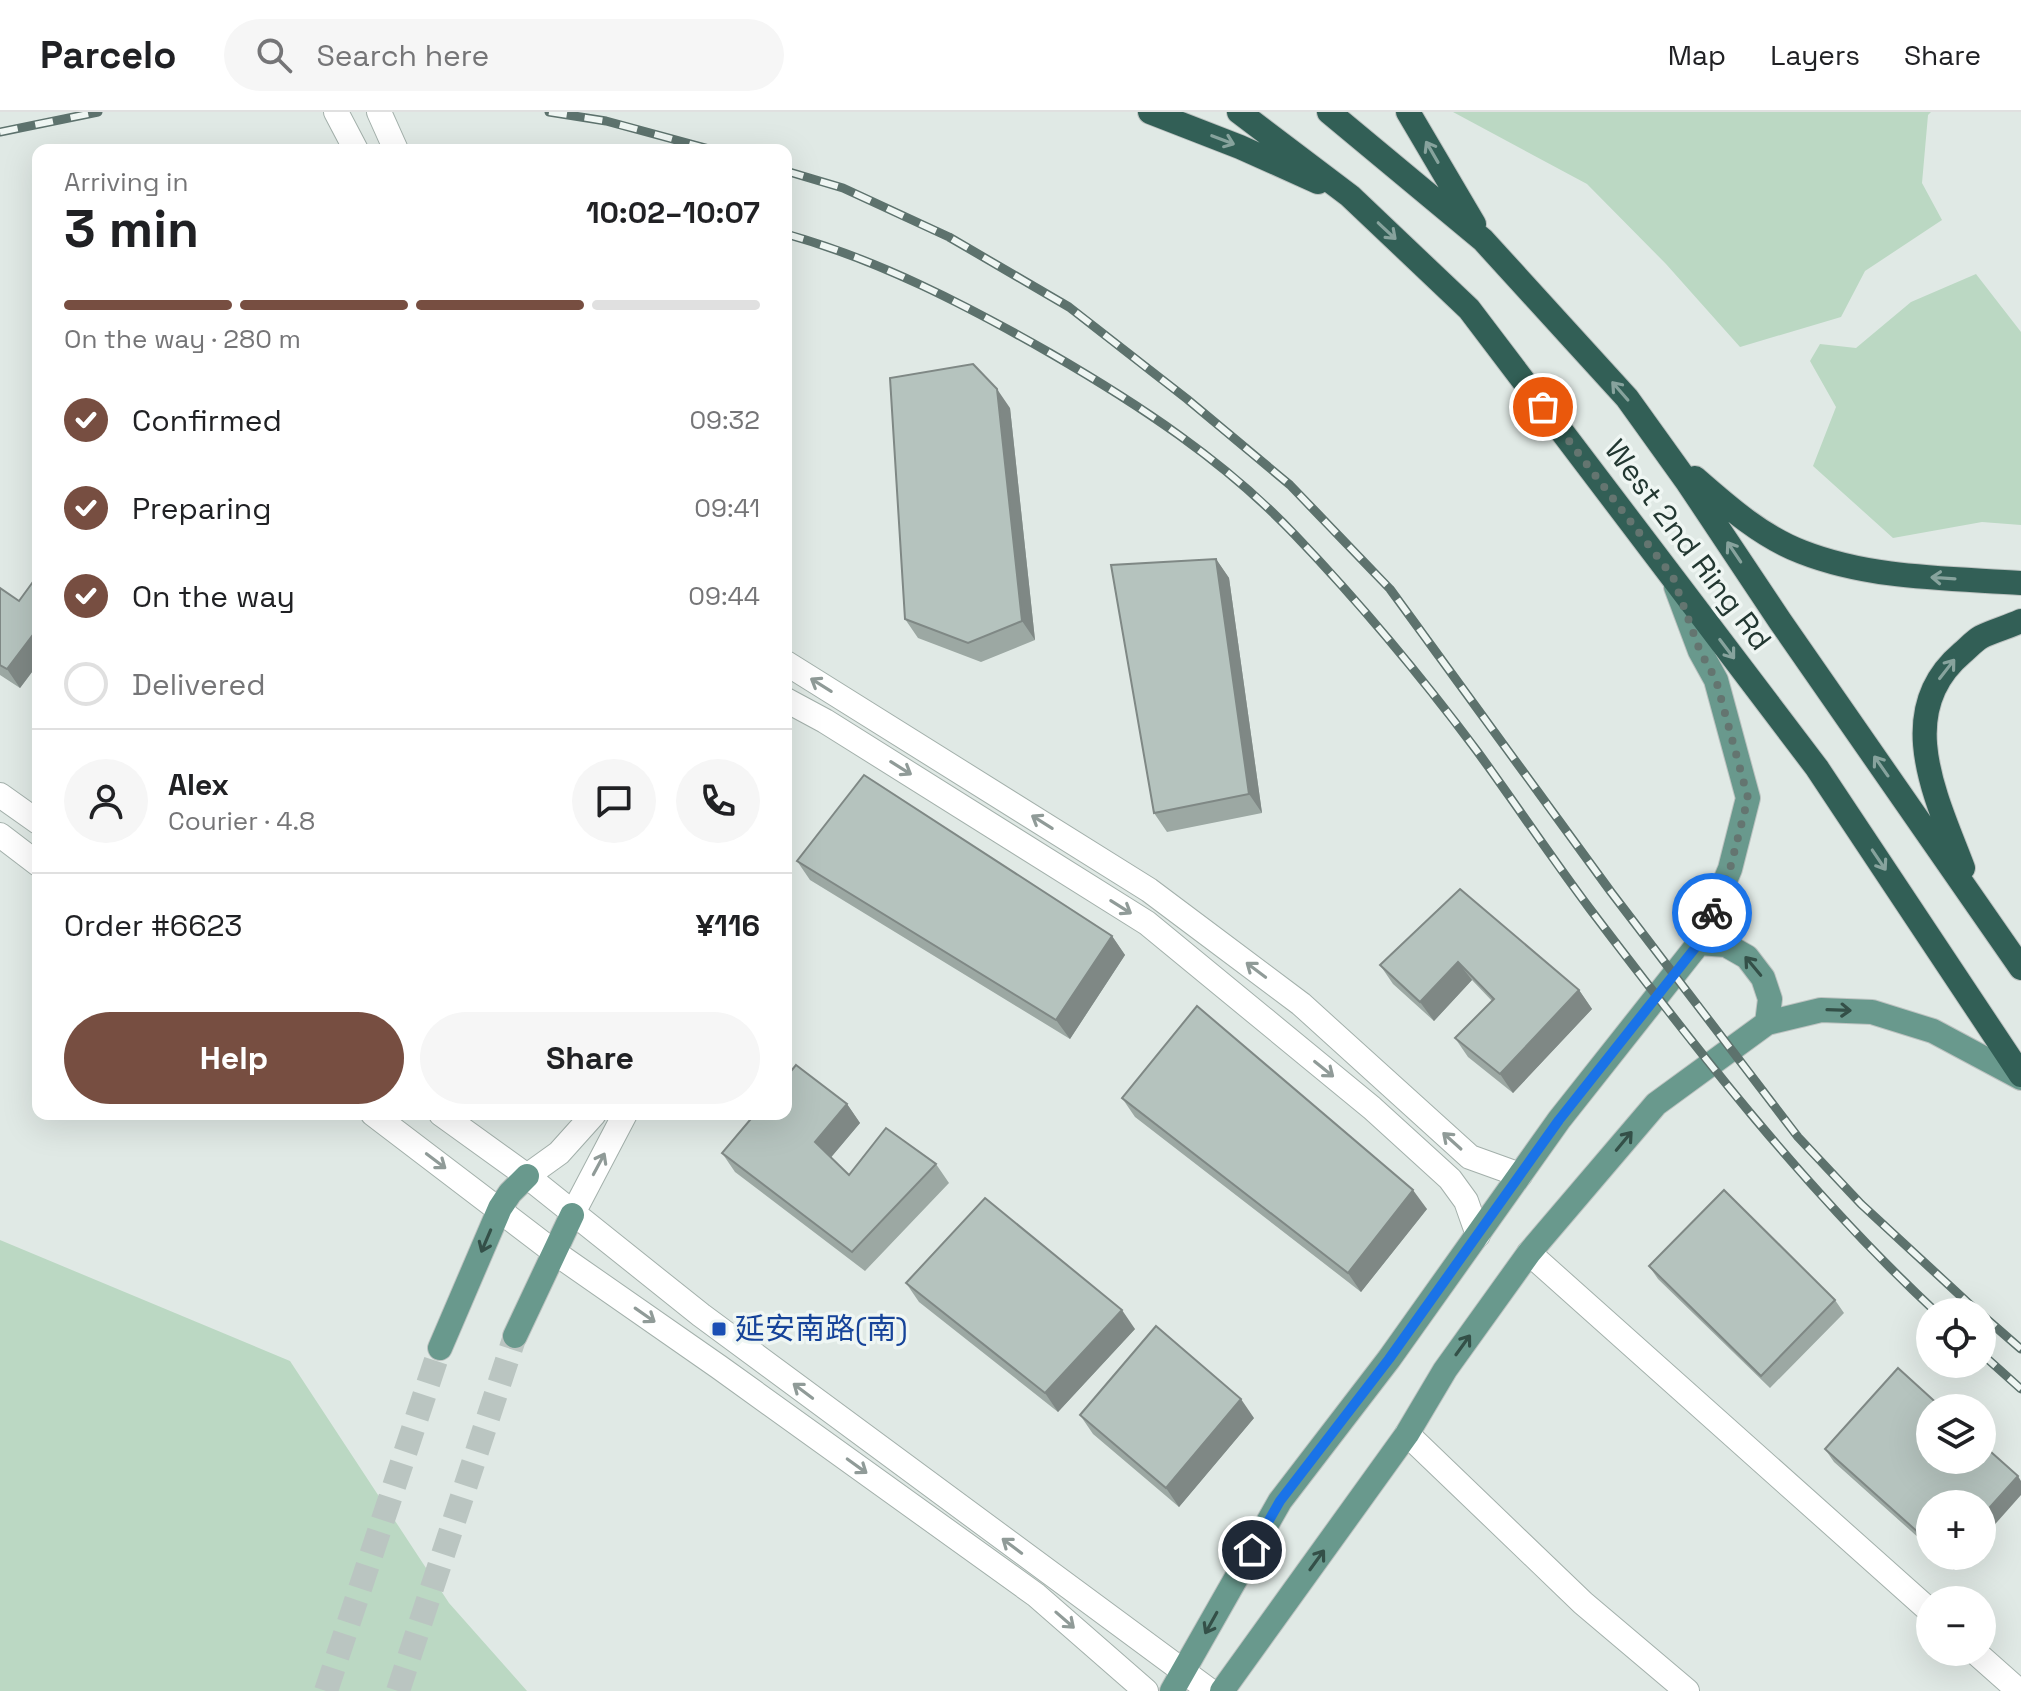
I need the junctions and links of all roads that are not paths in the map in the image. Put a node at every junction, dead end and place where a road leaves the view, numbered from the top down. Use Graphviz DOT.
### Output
graph roads {
  1 [pos="336,112"];
  2 [pos="379,112"];
  3 [pos="1150,112"];
  4 [pos="1239,112"];
  5 [pos="1329,112"];
  6 [pos="1408,112"];
  7 [pos="353,144"];
  8 [pos="393,144"];
  9 [pos="1350,196"];
  10 [pos="1483,240"];
  11 [pos="1667,453"];
  12 [pos="1673,577"];
  13 [pos="2021,583"];
  14 [pos="2021,621"];
  15 [pos="792,667"];
  16 [pos="792,703"];
  17 [pos="0,795"];
  18 [pos="32,818"];
  19 [pos="0,835"];
  20 [pos="32,859"];
  21 [pos="1975,901"];
  22 [pos="1699,943"];
  23 [pos="2021,968"];
  24 [pos="1767,1023"];
  25 [pos="2021,1076"];
  26 [pos="381,1120"];
  27 [pos="449,1120"];
  28 [pos="589,1120"];
  29 [pos="622,1120"];
  30 [pos="1520,1175"];
  31 [pos="527,1176"];
  32 [pos="500,1208"];
  33 [pos="572,1215"];
  34 [pos="1478,1235"];
  35 [pos="554,1252"];
  36 [pos="1529,1253"];
  37 [pos="515,1336"];
  38 [pos="440,1348"];
  39 [pos="1407,1434"];
  40 [pos="1916,1599"];
  41 [pos="1991,1666"];
  42 [pos="1178,1682"];
  43 [pos="1146,1691"];
  44 [pos="1210,1691"];
  45 [pos="1222,1691"];
  46 [pos="1687,1691"];
  47 [pos="2019,1691"];
  1 -- 7 [label="street"];
  2 -- 8 [label="street"];
  3 -- 9 [label="highway, one-way"];
  4 -- 9 [label="highway, West 2nd Ring Rd"];
  5 -- 10 [label="highway, West 2nd Ring Rd"];
  10 -- 6 [label="highway, one-way"];
  9 -- 12 [label="highway, West 2nd Ring Rd, one-way"];
  11 -- 10 [label="highway, West 2nd Ring Rd, one-way"];
  13 -- 11 [label="highway, one-way"];
  21 -- 11 [label="highway, West 2nd Ring Rd, one-way"];
  12 -- 22 [label="main road"];
  12 -- 25 [label="highway, West 2nd Ring Rd, one-way"];
  21 -- 14 [label="highway, one-way"];
  30 -- 15 [label="street, one-way"];
  16 -- 34 [label="street, one-way"];
  17 -- 18 [label="street"];
  19 -- 20 [label="street"];
  21 -- 23 [label="highway, West 2nd Ring Rd"];
  24 -- 22 [label="main road, one-way"];
  22 -- 30 [label="main road"];
  24 -- 25 [label="main road, one-way"];
  36 -- 24 [label="main road, one-way"];
  26 -- 32 [label="street, one-way"];
  27 -- 31 [label="street"];
  28 -- 31 [label="street"];
  33 -- 29 [label="street, one-way"];
  30 -- 34 [label="main road"];
  31 -- 32 [label="main road"];
  31 -- 33 [label="street"];
  32 -- 35 [label="street"];
  32 -- 38 [label="main road, one-way"];
  33 -- 35 [label="main road"];
  42 -- 33 [label="street, one-way"];
  34 -- 42 [label="main road, one-way"];
  35 -- 37 [label="main road"];
  35 -- 43 [label="street, one-way"];
  39 -- 36 [label="main road, one-way"];
  36 -- 40 [label="street"];
  45 -- 39 [label="main road, one-way"];
  39 -- 46 [label="street"];
  41 -- 47 [label="street"];
  42 -- 44 [label="street"];
}
